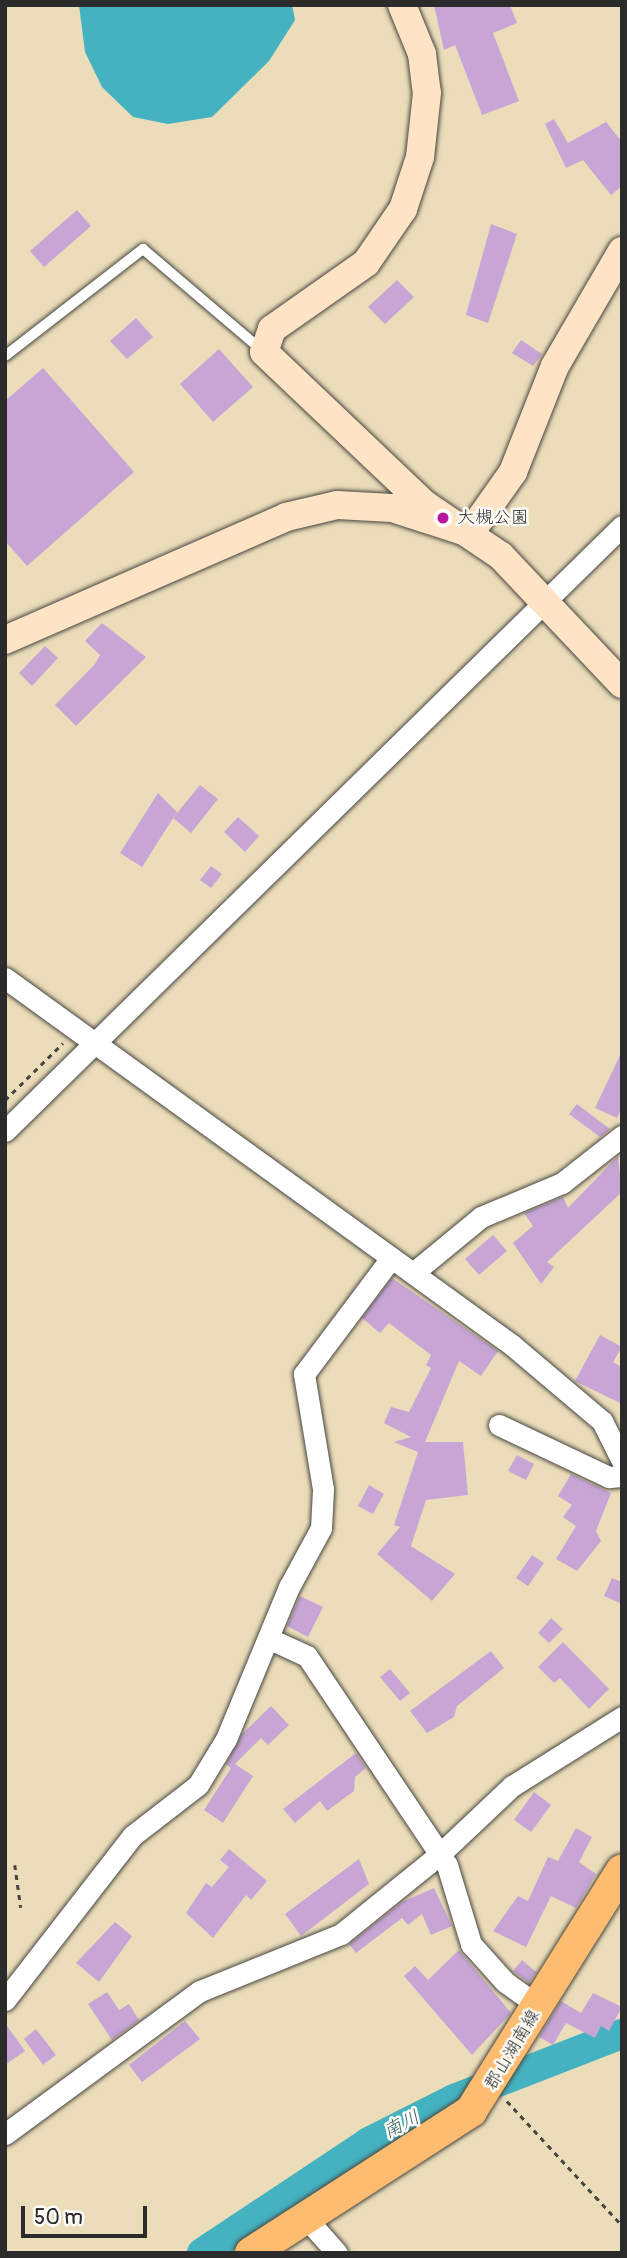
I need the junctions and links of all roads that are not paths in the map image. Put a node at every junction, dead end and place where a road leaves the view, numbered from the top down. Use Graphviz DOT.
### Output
graph roads {
  1 [pos="401,5"];
  2 [pos="622,251"];
  3 [pos="264,352"];
  4 [pos="5,356"];
  5 [pos="622,526"];
  6 [pos="470,533"];
  7 [pos="546,600"];
  8 [pos="5,640"];
  9 [pos="622,684"];
  10 [pos="5,978"];
  11 [pos="98,1040"];
  12 [pos="5,1131"];
  13 [pos="622,1136"];
  14 [pos="391,1258"];
  15 [pos="413,1273"];
  16 [pos="499,1425"];
  17 [pos="622,1461"];
  18 [pos="622,1476"];
  19 [pos="270,1639"];
  20 [pos="622,1717"];
  21 [pos="440,1854"];
  22 [pos="622,1870"];
  23 [pos="5,2000"];
  24 [pos="540,2007"];
  25 [pos="5,2134"];
  26 [pos="305,2217"];
  27 [pos="251,2253"];
  28 [pos="337,2253"];
  1 -- 3 [label="street"];
  2 -- 6 [label="street"];
  3 -- 4 [label="lane"];
  3 -- 6 [label="street"];
  5 -- 7 [label="street"];
  6 -- 7 [label="street"];
  6 -- 8 [label="street"];
  7 -- 9 [label="street"];
  7 -- 11 [label="street"];
  10 -- 11 [label="street"];
  11 -- 12 [label="street"];
  11 -- 14 [label="street"];
  13 -- 15 [label="street"];
  14 -- 15 [label="street"];
  14 -- 19 [label="street"];
  15 -- 17 [label="street"];
  16 -- 18 [label="street"];
  19 -- 21 [label="street"];
  19 -- 23 [label="street"];
  20 -- 21 [label="street"];
  21 -- 24 [label="street"];
  21 -- 25 [label="street"];
  22 -- 24 [label="main road, 郡山湖南線"];
  24 -- 26 [label="main road, 郡山湖南線"];
  26 -- 27 [label="main road, 郡山湖南線"];
  26 -- 28 [label="street"];
}
